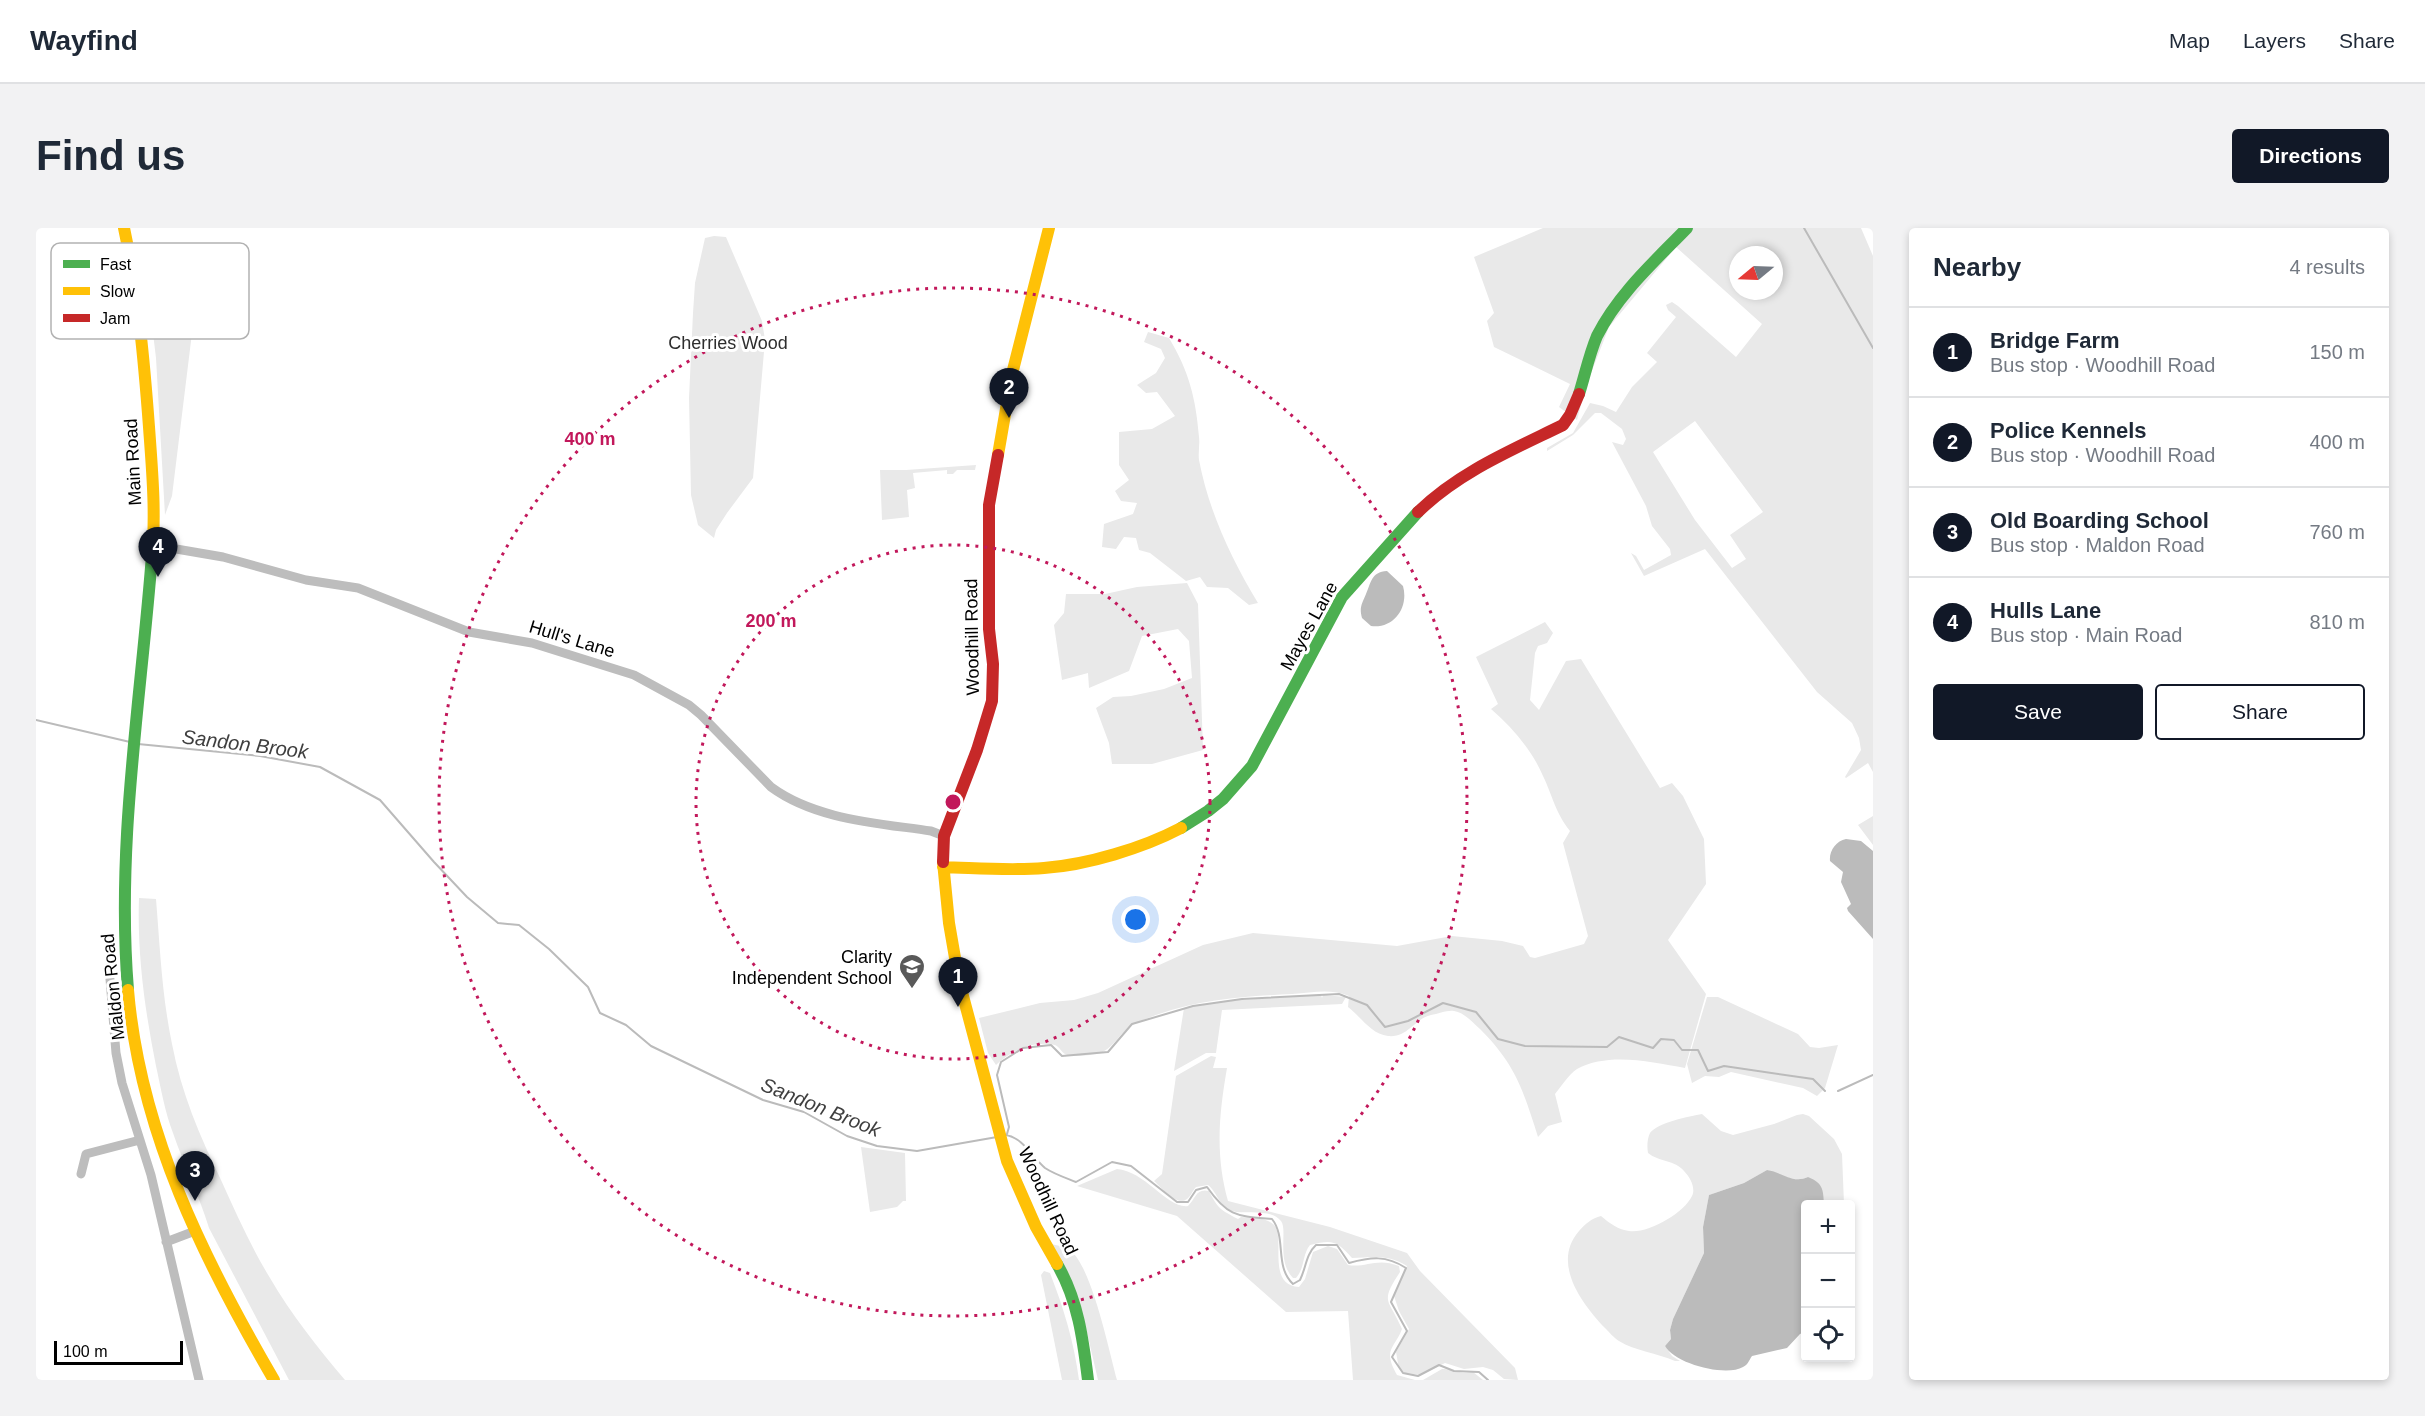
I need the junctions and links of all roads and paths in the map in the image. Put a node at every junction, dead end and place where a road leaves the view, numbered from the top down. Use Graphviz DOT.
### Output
graph roads {
  1 [pos="124,228"];
  2 [pos="1049,228"];
  3 [pos="1687,228"];
  4 [pos="127,243"];
  5 [pos="142,339"];
  6 [pos="153,545"];
  7 [pos="135,731"];
  8 [pos="944,836"];
  9 [pos="943,867"];
  10 [pos="110,979"];
  11 [pos="140,1140"];
  12 [pos="81,1174"];
  13 [pos="195,1231"];
  14 [pos="166,1242"];
  15 [pos="199,1380"];
  16 [pos="274,1380"];
  17 [pos="1088,1380"];
  1 -- 4 [label="street, Main Road"];
  2 -- 8 [label="street, Woodhill Road"];
  3 -- 9 [label="street, Mayes Lane"];
  5 -- 6 [label="street, Main Road"];
  6 -- 7 [label="street, Main Road"];
  6 -- 8 [label="street, Hull's Lane"];
  7 -- 13 [label="street, Maldon Road"];
  8 -- 9 [label="street, Woodhill Road"];
  9 -- 17 [label="street, Woodhill Road"];
  10 -- 11 [label="street, Maldon Road"];
  11 -- 12 [label="street"];
  11 -- 14 [label="street, Maldon Road"];
  13 -- 14 [label="street"];
  13 -- 16 [label="street, Maldon Road"];
  14 -- 15 [label="street, Maldon Road"];
}
